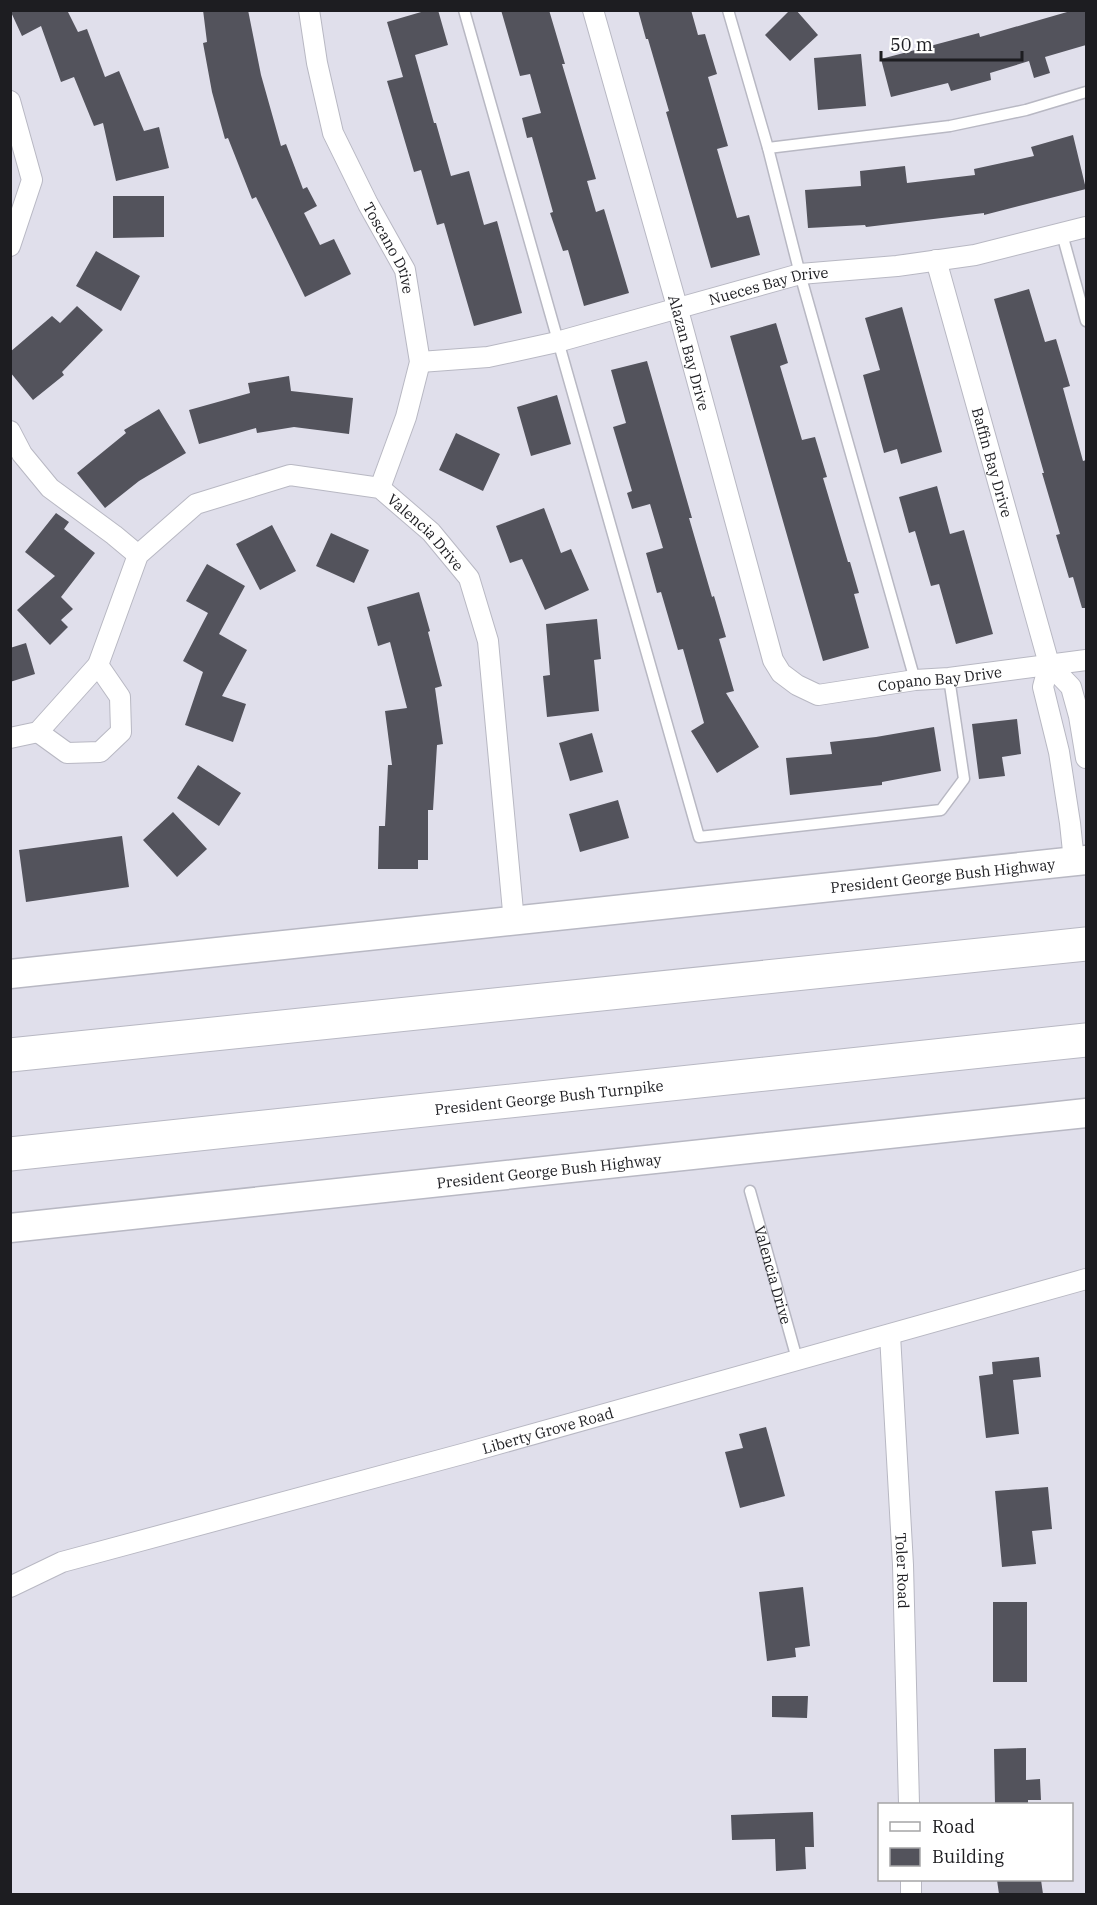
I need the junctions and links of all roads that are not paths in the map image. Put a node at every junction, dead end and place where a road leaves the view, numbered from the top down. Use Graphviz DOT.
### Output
graph roads {
  1 [pos="309,10"];
  2 [pos="464,10"];
  3 [pos="593,10"];
  4 [pos="728,10"];
  5 [pos="1086,92"];
  6 [pos="10,101"];
  7 [pos="768,148"];
  8 [pos="1086,227"];
  9 [pos="1062,234"];
  10 [pos="10,246"];
  11 [pos="936,260"];
  12 [pos="800,274"];
  13 [pos="678,310"];
  14 [pos="1086,321"];
  15 [pos="557,342"];
  16 [pos="420,362"];
  17 [pos="10,431"];
  18 [pos="380,488"];
  19 [pos="138,555"];
  20 [pos="1086,660"];
  21 [pos="1049,664"];
  22 [pos="98,665"];
  23 [pos="949,678"];
  24 [pos="915,680"];
  25 [pos="797,685"];
  26 [pos="38,732"];
  27 [pos="10,738"];
  28 [pos="1086,758"];
  29 [pos="1080,860"];
  30 [pos="514,922"];
  31 [pos="1086,944"];
  32 [pos="10,974"];
  33 [pos="1086,1040"];
  34 [pos="10,1055"];
  35 [pos="1086,1113"];
  36 [pos="10,1154"];
  37 [pos="750,1191"];
  38 [pos="10,1228"];
  39 [pos="1086,1280"];
  40 [pos="890,1335"];
  41 [pos="797,1359"];
  42 [pos="10,1587"];
  43 [pos="909,1803"];
  1 -- 16 [label="street, Toscano Drive"];
  2 -- 15 [label="lane"];
  3 -- 13 [label="street, Alazan Bay Drive"];
  4 -- 7 [label="lane"];
  5 -- 7 [label="lane"];
  6 -- 10 [label="street"];
  7 -- 12 [label="lane"];
  8 -- 9 [label="street, Nueces Bay Drive"];
  9 -- 11 [label="street, Nueces Bay Drive"];
  9 -- 14 [label="lane"];
  11 -- 12 [label="street, Nueces Bay Drive"];
  11 -- 21 [label="street, Baffin Bay Drive"];
  12 -- 13 [label="street, Nueces Bay Drive"];
  12 -- 24 [label="lane"];
  13 -- 15 [label="street, Nueces Bay Drive"];
  13 -- 25 [label="street, Alazan Bay Drive"];
  15 -- 16 [label="street, Nueces Bay Drive"];
  15 -- 23 [label="lane"];
  16 -- 18 [label="street, Toscano Drive"];
  17 -- 19 [label="street"];
  18 -- 19 [label="street, Valencia Drive"];
  18 -- 30 [label="street, Valencia Drive"];
  19 -- 22 [label="street, Valencia Drive"];
  20 -- 21 [label="street, Copano Bay Drive"];
  21 -- 23 [label="street, Copano Bay Drive"];
  21 -- 28 [label="street, Baffin Bay Drive"];
  21 -- 29 [label="street, Baffin Bay Drive"];
  22 -- 26 [label="street, Valencia Drive"];
  22 -- 26 [label="street"];
  23 -- 24 [label="street, Copano Bay Drive"];
  24 -- 25 [label="street, Copano Bay Drive"];
  26 -- 27 [label="street"];
  29 -- 30 [label="main road, President George Bush Highway"];
  30 -- 32 [label="main road, President George Bush Highway"];
  31 -- 34 [label="highway"];
  33 -- 36 [label="highway, President George Bush Turnpike"];
  35 -- 38 [label="main road, President George Bush Highway"];
  37 -- 41 [label="lane, Valencia Drive"];
  39 -- 40 [label="street, Liberty Grove Road"];
  40 -- 41 [label="street, Liberty Grove Road"];
  40 -- 43 [label="street, Toler Road"];
  41 -- 42 [label="street, Liberty Grove Road"];
}
